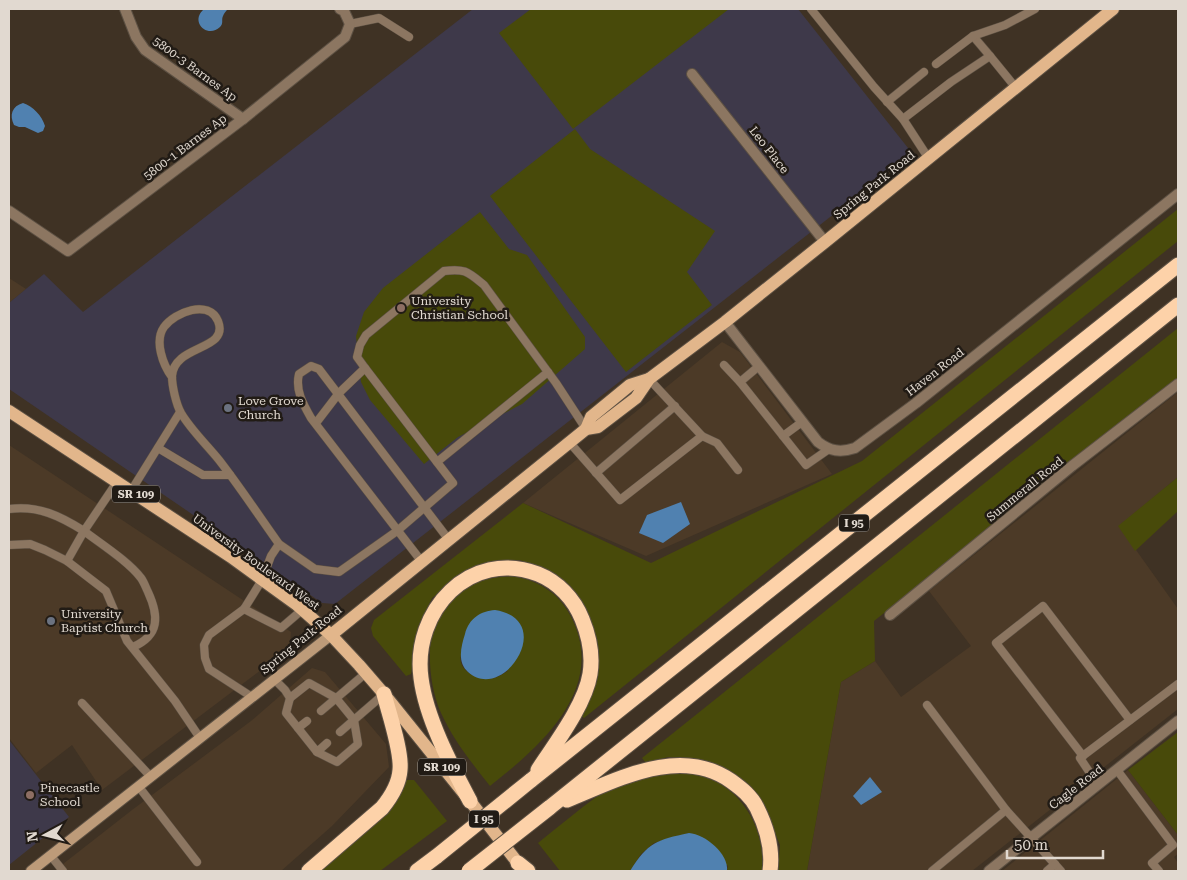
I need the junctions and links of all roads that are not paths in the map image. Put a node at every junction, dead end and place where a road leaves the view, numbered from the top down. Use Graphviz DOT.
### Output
graph roads {
  1 [pos="125,9"];
  2 [pos="340,9"];
  3 [pos="811,9"];
  4 [pos="1035,9"];
  5 [pos="1113,9"];
  6 [pos="350,24"];
  7 [pos="973,36"];
  8 [pos="409,37"];
  9 [pos="990,56"];
  10 [pos="936,64"];
  11 [pos="924,72"];
  12 [pos="692,74"];
  13 [pos="1016,88"];
  14 [pos="887,102"];
  15 [pos="243,119"];
  16 [pos="903,119"];
  17 [pos="929,159"];
  18 [pos="1178,194"];
  19 [pos="9,211"];
  20 [pos="826,242"];
  21 [pos="1178,265"];
  22 [pos="1178,305"];
  23 [pos="725,322"];
  24 [pos="724,364"];
  25 [pos="759,366"];
  26 [pos="365,368"];
  27 [pos="548,372"];
  28 [pos="172,377"];
  29 [pos="649,379"];
  30 [pos="740,382"];
  31 [pos="1178,384"];
  32 [pos="339,393"];
  33 [pos="675,406"];
  34 [pos="9,411"];
  35 [pos="180,412"];
  36 [pos="802,422"];
  37 [pos="316,423"];
  38 [pos="586,430"];
  39 [pos="702,436"];
  40 [pos="782,436"];
  41 [pos="570,443"];
  42 [pos="158,448"];
  43 [pos="829,449"];
  44 [pos="437,462"];
  45 [pos="738,470"];
  46 [pos="596,473"];
  47 [pos="230,475"];
  48 [pos="117,482"];
  49 [pos="131,491"];
  50 [pos="425,507"];
  51 [pos="9,510"];
  52 [pos="84,531"];
  53 [pos="398,531"];
  54 [pos="449,540"];
  55 [pos="279,544"];
  56 [pos="9,545"];
  57 [pos="67,561"];
  58 [pos="422,562"];
  59 [pos="262,580"];
  60 [pos="244,610"];
  61 [pos="302,610"];
  62 [pos="890,615"];
  63 [pos="330,635"];
  64 [pos="133,647"];
  65 [pos="366,673"];
  66 [pos="274,680"];
  67 [pos="1178,684"];
  68 [pos="384,694"];
  69 [pos="252,697"];
  70 [pos="290,698"];
  71 [pos="336,698"];
  72 [pos="82,703"];
  73 [pos="927,705"];
  74 [pos="322,711"];
  75 [pos="354,720"];
  76 [pos="1130,720"];
  77 [pos="307,721"];
  78 [pos="1178,722"];
  79 [pos="298,728"];
  80 [pos="340,732"];
  81 [pos="200,738"];
  82 [pos="327,743"];
  83 [pos="316,752"];
  84 [pos="1084,756"];
  85 [pos="1117,770"];
  86 [pos="151,777"];
  87 [pos="530,782"];
  88 [pos="1098,785"];
  89 [pos="139,786"];
  90 [pos="470,801"];
  91 [pos="550,808"];
  92 [pos="1006,810"];
  93 [pos="1031,838"];
  94 [pos="51,856"];
  95 [pos="197,862"];
  96 [pos="1055,864"];
  97 [pos="523,869"];
  98 [pos="31,871"];
  99 [pos="63,871"];
  100 [pos="309,871"];
  101 [pos="418,871"];
  102 [pos="469,871"];
  103 [pos="770,871"];
  104 [pos="932,871"];
  105 [pos="989,871"];
  106 [pos="1046,871"];
  107 [pos="1061,871"];
  108 [pos="1159,871"];
  1 -- 15 [label="street, 5800-3 Barnes Ap"];
  2 -- 6 [label="street"];
  3 -- 14 [label="lane"];
  4 -- 7 [label="lane"];
  5 -- 13 [label="main road, Spring Park Road"];
  6 -- 8 [label="lane"];
  6 -- 15 [label="street, 5800-1 Barnes Ap"];
  7 -- 9 [label="lane"];
  7 -- 10 [label="lane"];
  9 -- 13 [label="lane"];
  9 -- 16 [label="lane"];
  11 -- 14 [label="lane"];
  12 -- 20 [label="street, Leo Place"];
  13 -- 17 [label="main road, Spring Park Road"];
  14 -- 16 [label="lane"];
  15 -- 19 [label="street, 5800-1 Barnes Ap"];
  16 -- 17 [label="lane"];
  17 -- 20 [label="main road, Spring Park Road"];
  18 -- 43 [label="street, Haven Road"];
  20 -- 23 [label="main road, Spring Park Road"];
  21 -- 87 [label="highway, I 95"];
  22 -- 91 [label="highway, I 95"];
  23 -- 25 [label="street"];
  23 -- 29 [label="main road, Spring Park Road"];
  24 -- 30 [label="lane"];
  25 -- 30 [label="lane"];
  25 -- 36 [label="street"];
  26 -- 27 [label="lane"];
  26 -- 32 [label="lane"];
  26 -- 44 [label="lane"];
  27 -- 38 [label="lane"];
  27 -- 44 [label="lane"];
  28 -- 28 [label="lane"];
  28 -- 35 [label="lane"];
  29 -- 33 [label="lane"];
  29 -- 38 [label="main road, Spring Park Road"];
  30 -- 40 [label="lane"];
  31 -- 62 [label="street, Summerall Road"];
  32 -- 37 [label="lane"];
  32 -- 37 [label="lane"];
  32 -- 50 [label="lane"];
  33 -- 39 [label="lane"];
  33 -- 46 [label="lane"];
  34 -- 48 [label="main road, University Boulevard West / SR 109"];
  35 -- 42 [label="lane"];
  35 -- 47 [label="lane"];
  36 -- 40 [label="lane"];
  36 -- 43 [label="street"];
  37 -- 53 [label="lane"];
  38 -- 41 [label="main road, Spring Park Road"];
  39 -- 45 [label="lane"];
  39 -- 46 [label="lane"];
  40 -- 43 [label="lane"];
  41 -- 46 [label="lane"];
  41 -- 54 [label="main road, Spring Park Road"];
  42 -- 47 [label="lane"];
  42 -- 49 [label="lane"];
  44 -- 50 [label="lane"];
  47 -- 55 [label="lane"];
  48 -- 49 [label="main road, University Boulevard West / SR 109"];
  48 -- 52 [label="lane"];
  49 -- 59 [label="main road, University Boulevard West / SR 109"];
  50 -- 53 [label="lane"];
  50 -- 54 [label="lane"];
  51 -- 52 [label="lane"];
  52 -- 57 [label="lane"];
  52 -- 64 [label="lane"];
  53 -- 55 [label="lane"];
  53 -- 58 [label="lane"];
  54 -- 58 [label="main road, Spring Park Road"];
  55 -- 59 [label="lane"];
  56 -- 57 [label="lane"];
  57 -- 64 [label="lane"];
  58 -- 63 [label="main road, Spring Park Road"];
  59 -- 60 [label="lane"];
  59 -- 61 [label="main road, University Boulevard West / SR 109"];
  60 -- 61 [label="lane"];
  60 -- 69 [label="lane"];
  61 -- 63 [label="main road, University Boulevard West / SR 109"];
  63 -- 65 [label="main road, University Boulevard West / SR 109"];
  63 -- 66 [label="main road, Spring Park Road"];
  64 -- 81 [label="lane"];
  65 -- 68 [label="main road, University Boulevard West / SR 109"];
  65 -- 71 [label="lane"];
  66 -- 69 [label="main road, Spring Park Road"];
  66 -- 70 [label="lane"];
  67 -- 76 [label="lane"];
  68 -- 75 [label="lane"];
  68 -- 90 [label="main road, University Boulevard West / SR 109"];
  68 -- 100 [label="highway"];
  69 -- 81 [label="main road, Spring Park Road"];
  70 -- 71 [label="lane"];
  70 -- 79 [label="lane"];
  71 -- 74 [label="lane"];
  71 -- 75 [label="lane"];
  72 -- 86 [label="lane"];
  73 -- 92 [label="lane"];
  75 -- 80 [label="lane"];
  75 -- 83 [label="lane"];
  76 -- 84 [label="lane"];
  76 -- 84 [label="lane"];
  77 -- 79 [label="lane"];
  78 -- 85 [label="street, Cagle Road"];
  79 -- 83 [label="lane"];
  81 -- 86 [label="main road, Spring Park Road"];
  82 -- 83 [label="lane"];
  84 -- 88 [label="lane"];
  85 -- 88 [label="street, Cagle Road"];
  85 -- 108 [label="lane"];
  86 -- 89 [label="main road, Spring Park Road"];
  87 -- 90 [label="highway"];
  87 -- 101 [label="highway, I 95, bridge"];
  88 -- 93 [label="street, Cagle Road"];
  89 -- 94 [label="main road, Spring Park Road"];
  89 -- 95 [label="lane"];
  90 -- 97 [label="main road, University Boulevard West / SR 109"];
  91 -- 102 [label="highway, I 95, bridge"];
  91 -- 103 [label="highway"];
  92 -- 93 [label="lane"];
  92 -- 104 [label="lane"];
  93 -- 96 [label="lane"];
  93 -- 105 [label="street, Cagle Road"];
  94 -- 98 [label="main road, Spring Park Road"];
  94 -- 99 [label="lane"];
  96 -- 106 [label="lane"];
  96 -- 107 [label="lane"];
}
